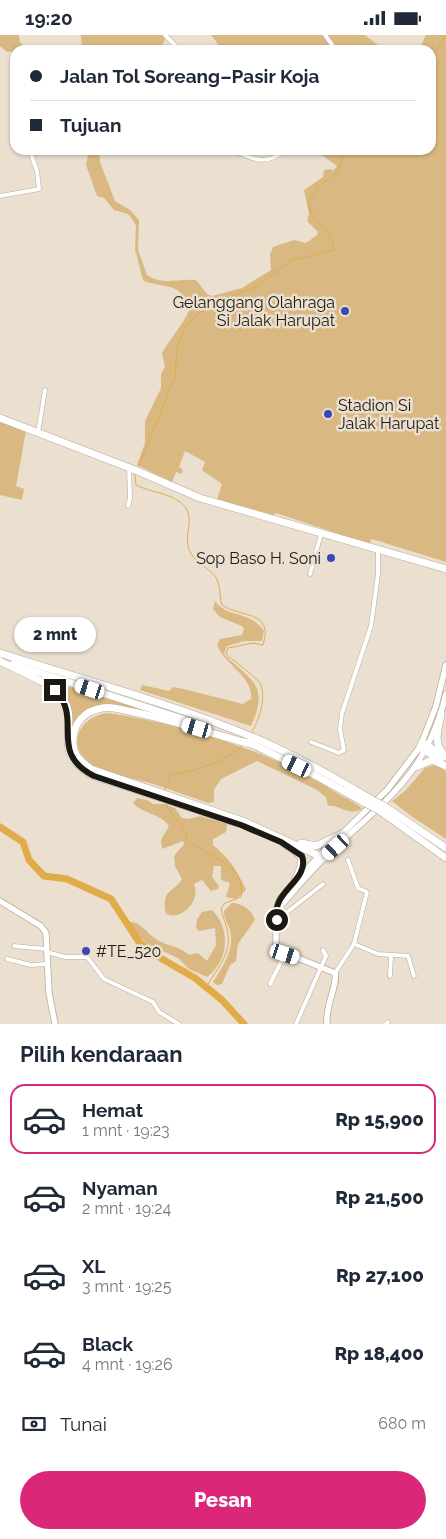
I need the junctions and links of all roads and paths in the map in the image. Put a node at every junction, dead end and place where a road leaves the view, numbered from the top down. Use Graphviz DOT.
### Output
graph roads {
  1 [pos="165,35"];
  2 [pos="175,45"];
  3 [pos="31,155"];
  4 [pos="248,155"];
  5 [pos="279,155"];
  6 [pos="0,196"];
  7 [pos="45,390"];
  8 [pos="0,418"];
  9 [pos="38,433"];
  10 [pos="135,470"];
  11 [pos="128,506"];
  12 [pos="321,534"];
  13 [pos="378,549"];
  14 [pos="446,569"];
  15 [pos="310,574"];
  16 [pos="0,653"];
  17 [pos="0,661"];
  18 [pos="446,665"];
  19 [pos="446,693"];
  20 [pos="441,714"];
  21 [pos="237,736"];
  22 [pos="311,742"];
  23 [pos="424,746"];
  24 [pos="446,757"];
  25 [pos="446,765"];
  26 [pos="416,767"];
  27 [pos="153,793"];
  28 [pos="176,800"];
  29 [pos="382,809"];
  30 [pos="270,833"];
  31 [pos="342,834"];
  32 [pos="281,842"];
  33 [pos="446,848"];
  34 [pos="321,858"];
  35 [pos="446,858"];
  36 [pos="348,861"];
  37 [pos="295,881"];
  38 [pos="322,884"];
  39 [pos="0,901"];
  40 [pos="276,910"];
  41 [pos="277,920"];
  42 [pos="354,944"];
  43 [pos="14,946"];
  44 [pos="323,950"];
  45 [pos="46,951"];
  46 [pos="285,954"];
  47 [pos="391,956"];
  48 [pos="7,959"];
  49 [pos="48,964"];
  50 [pos="320,966"];
  51 [pos="335,973"];
  52 [pos="390,976"];
  53 [pos="414,976"];
  54 [pos="270,984"];
  55 [pos="55,1024"];
  56 [pos="179,1024"];
  57 [pos="296,1024"];
  58 [pos="326,1024"];
  1 -- 2 [label="street"];
  3 -- 6 [label="street"];
  4 -- 5 [label="street"];
  7 -- 9 [label="street"];
  8 -- 9 [label="highway"];
  9 -- 10 [label="highway"];
  10 -- 11 [label="street"];
  10 -- 12 [label="highway"];
  12 -- 13 [label="highway"];
  12 -- 15 [label="street"];
  13 -- 14 [label="highway"];
  13 -- 22 [label="street"];
  16 -- 21 [label="highway"];
  17 -- 21 [label="highway"];
  17 -- 27 [label="highway"];
  18 -- 23 [label="street"];
  19 -- 20 [label="street"];
  20 -- 23 [label="street"];
  20 -- 24 [label="highway"];
  21 -- 27 [label="highway"];
  21 -- 29 [label="highway, bridge"];
  23 -- 24 [label="highway"];
  23 -- 25 [label="highway"];
  23 -- 26 [label="street"];
  23 -- 31 [label="street"];
  25 -- 26 [label="highway"];
  26 -- 34 [label="street"];
  27 -- 28 [label="highway"];
  28 -- 30 [label="highway"];
  28 -- 32 [label="highway"];
  29 -- 33 [label="highway"];
  29 -- 35 [label="highway"];
  30 -- 31 [label="highway"];
  30 -- 34 [label="highway"];
  31 -- 34 [label="street"];
  32 -- 34 [label="highway"];
  32 -- 37 [label="highway"];
  34 -- 37 [label="street"];
  34 -- 40 [label="street"];
  36 -- 42 [label="street"];
  37 -- 40 [label="street"];
  38 -- 41 [label="street"];
  39 -- 45 [label="street"];
  40 -- 41 [label="street"];
  41 -- 46 [label="street"];
  42 -- 47 [label="street"];
  42 -- 51 [label="street"];
  43 -- 45 [label="street"];
  44 -- 50 [label="street"];
  45 -- 49 [label="street"];
  45 -- 56 [label="street"];
  46 -- 50 [label="street"];
  46 -- 54 [label="street"];
  47 -- 52 [label="street"];
  47 -- 53 [label="street"];
  48 -- 49 [label="street"];
  49 -- 55 [label="street"];
  50 -- 51 [label="street"];
  50 -- 57 [label="street"];
  51 -- 58 [label="street"];
}
